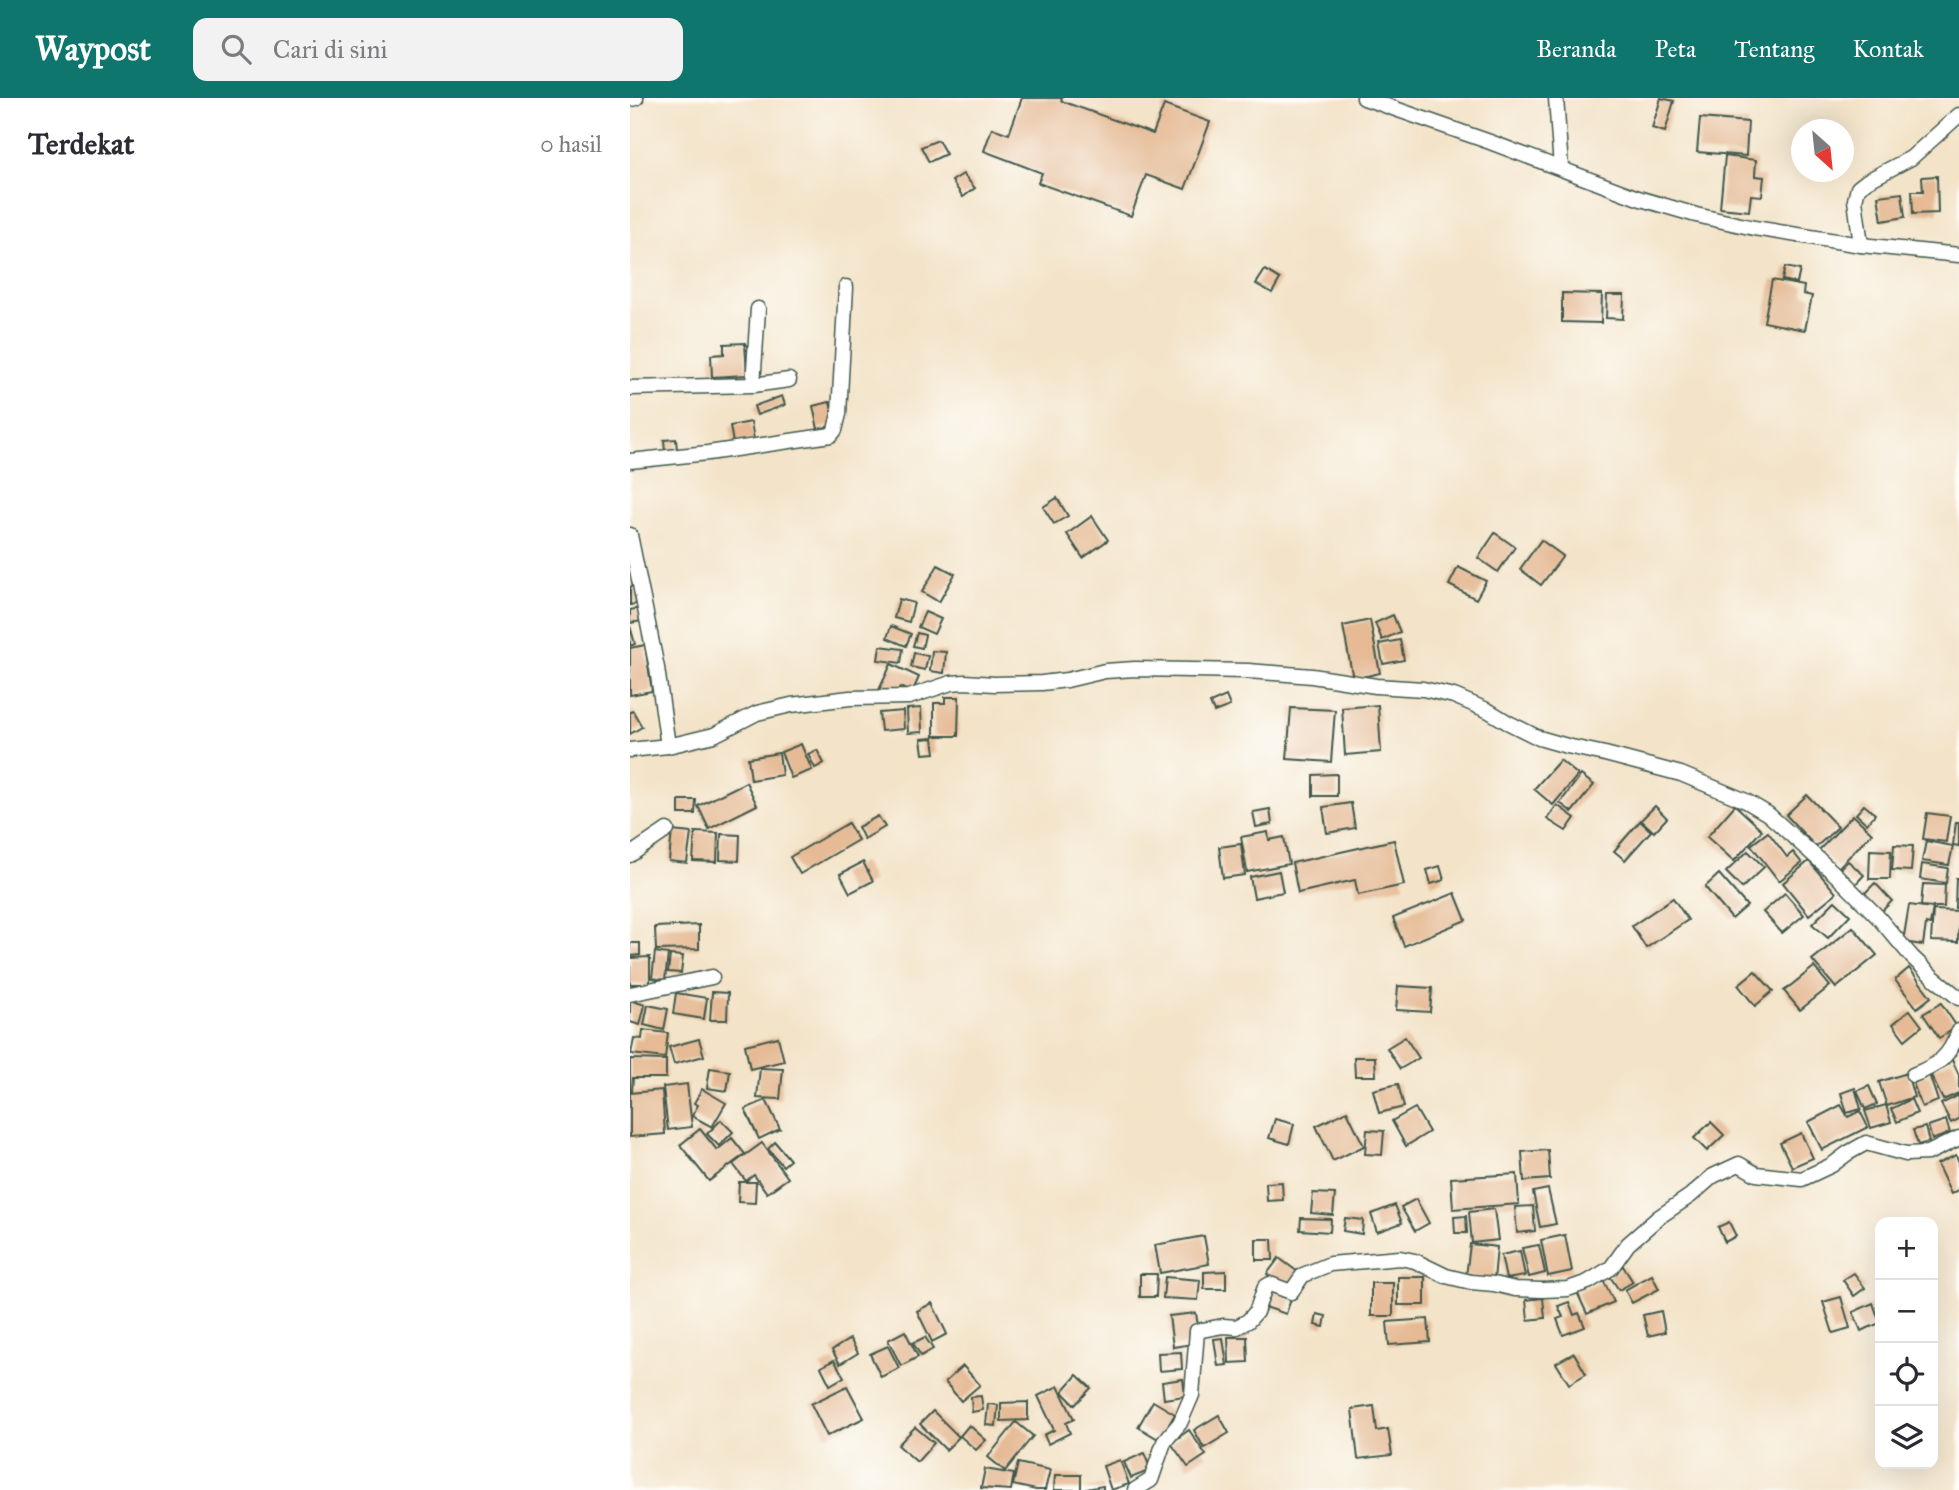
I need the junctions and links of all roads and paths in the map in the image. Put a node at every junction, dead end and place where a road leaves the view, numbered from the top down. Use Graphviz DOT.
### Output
graph roads {
  1 [pos="636,98"];
  2 [pos="1364,98"];
  3 [pos="1556,98"];
  4 [pos="630,99"];
  5 [pos="1959,115"];
  6 [pos="1561,168"];
  7 [pos="1861,245"];
  8 [pos="1959,255"];
  9 [pos="846,287"];
  10 [pos="758,309"];
  11 [pos="789,380"];
  12 [pos="753,385"];
  13 [pos="630,388"];
  14 [pos="630,461"];
  15 [pos="630,535"];
  16 [pos="668,746"];
  17 [pos="630,750"];
  18 [pos="667,830"];
  19 [pos="630,855"];
  20 [pos="712,977"];
  21 [pos="630,994"];
  22 [pos="1959,998"];
  23 [pos="1959,1031"];
  24 [pos="1913,1075"];
  25 [pos="1959,1138"];
  26 [pos="1135,1490"];
  1 -- 4 [label="street"];
  2 -- 6 [label="street"];
  3 -- 6 [label="street"];
  5 -- 7 [label="street"];
  6 -- 7 [label="street"];
  7 -- 8 [label="street"];
  9 -- 14 [label="street"];
  10 -- 12 [label="street"];
  11 -- 12 [label="street"];
  12 -- 13 [label="street"];
  15 -- 16 [label="street"];
  16 -- 17 [label="street"];
  16 -- 22 [label="street"];
  18 -- 19 [label="street"];
  20 -- 21 [label="street"];
  23 -- 24 [label="street"];
  25 -- 26 [label="street"];
}
